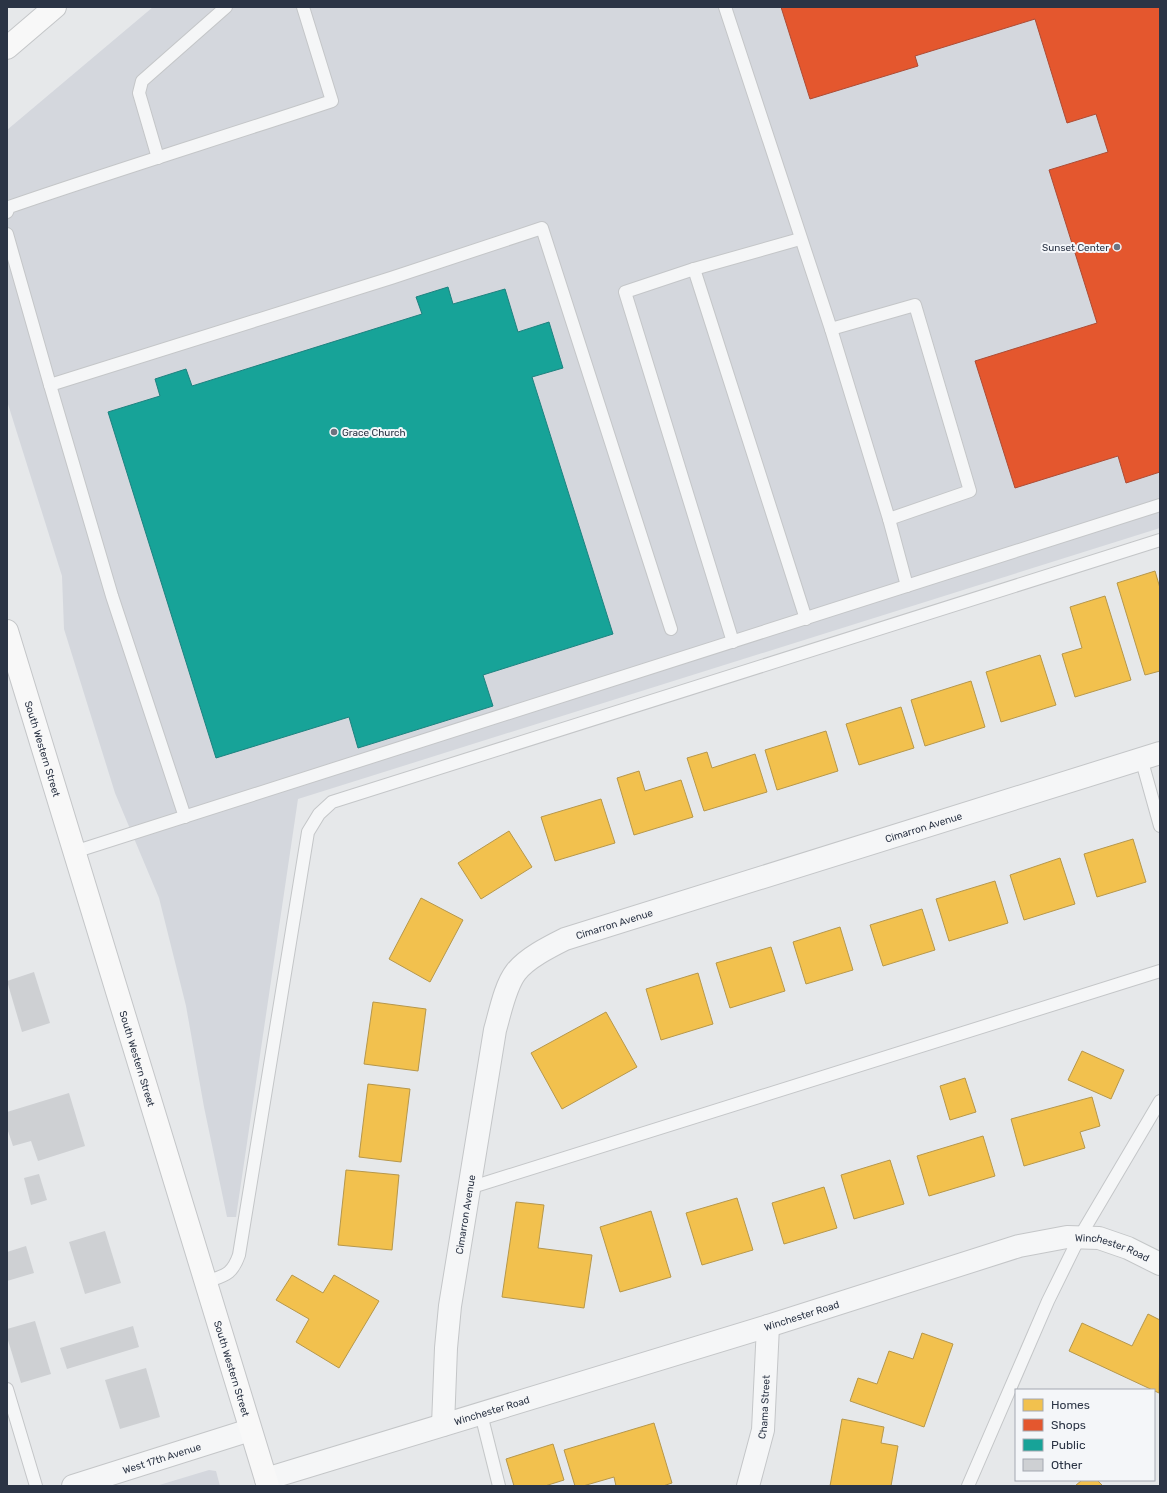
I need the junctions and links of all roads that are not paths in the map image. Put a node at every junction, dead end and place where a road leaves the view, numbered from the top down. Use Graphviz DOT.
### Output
graph roads {
  1 [pos="55,7"];
  2 [pos="226,7"];
  3 [pos="302,7"];
  4 [pos="725,7"];
  5 [pos="9,48"];
  6 [pos="158,158"];
  7 [pos="7,212"];
  8 [pos="7,234"];
  9 [pos="800,239"];
  10 [pos="694,269"];
  11 [pos="831,329"];
  12 [pos="50,385"];
  13 [pos="1160,505"];
  14 [pos="888,518"];
  15 [pos="1160,540"];
  16 [pos="907,586"];
  17 [pos="806,619"];
  18 [pos="671,629"];
  19 [pos="7,631"];
  20 [pos="733,642"];
  21 [pos="1151,756"];
  22 [pos="185,817"];
  23 [pos="1160,826"];
  24 [pos="74,852"];
  25 [pos="1160,971"];
  26 [pos="1160,1101"];
  27 [pos="469,1188"];
  28 [pos="1079,1238"];
  29 [pos="1160,1264"];
  30 [pos="206,1282"];
  31 [pos="768,1326"];
  32 [pos="7,1390"];
  33 [pos="481,1414"];
  34 [pos="443,1425"];
  35 [pos="250,1430"];
  36 [pos="267,1482"];
  37 [pos="36,1486"];
  38 [pos="73,1486"];
  39 [pos="499,1486"];
  40 [pos="748,1486"];
  41 [pos="968,1486"];
  1 -- 5 [label="main road"];
  2 -- 6 [label="lane"];
  3 -- 6 [label="lane"];
  4 -- 9 [label="lane"];
  6 -- 7 [label="lane"];
  8 -- 12 [label="lane"];
  9 -- 10 [label="lane"];
  9 -- 11 [label="lane"];
  10 -- 17 [label="lane"];
  10 -- 20 [label="lane"];
  11 -- 14 [label="lane"];
  11 -- 14 [label="lane"];
  12 -- 18 [label="lane"];
  12 -- 22 [label="lane"];
  13 -- 16 [label="lane"];
  14 -- 16 [label="lane"];
  15 -- 30 [label="lane"];
  16 -- 17 [label="lane"];
  17 -- 20 [label="lane"];
  19 -- 24 [label="main road, South Western Street"];
  20 -- 22 [label="lane"];
  21 -- 23 [label="lane"];
  21 -- 27 [label="street, Cimarron Avenue"];
  22 -- 24 [label="lane"];
  24 -- 30 [label="main road, South Western Street"];
  25 -- 27 [label="lane"];
  26 -- 28 [label="lane"];
  27 -- 34 [label="street, Cimarron Avenue"];
  28 -- 29 [label="street, Winchester Road"];
  28 -- 31 [label="street, Winchester Road"];
  28 -- 41 [label="lane"];
  30 -- 35 [label="main road, South Western Street"];
  31 -- 33 [label="street, Winchester Road"];
  31 -- 40 [label="street, Chama Street"];
  32 -- 37 [label="lane"];
  33 -- 34 [label="street, Winchester Road"];
  33 -- 39 [label="lane"];
  34 -- 36 [label="street, Winchester Road"];
  35 -- 36 [label="main road, South Western Street"];
  35 -- 38 [label="street, West 17th Avenue"];
}
